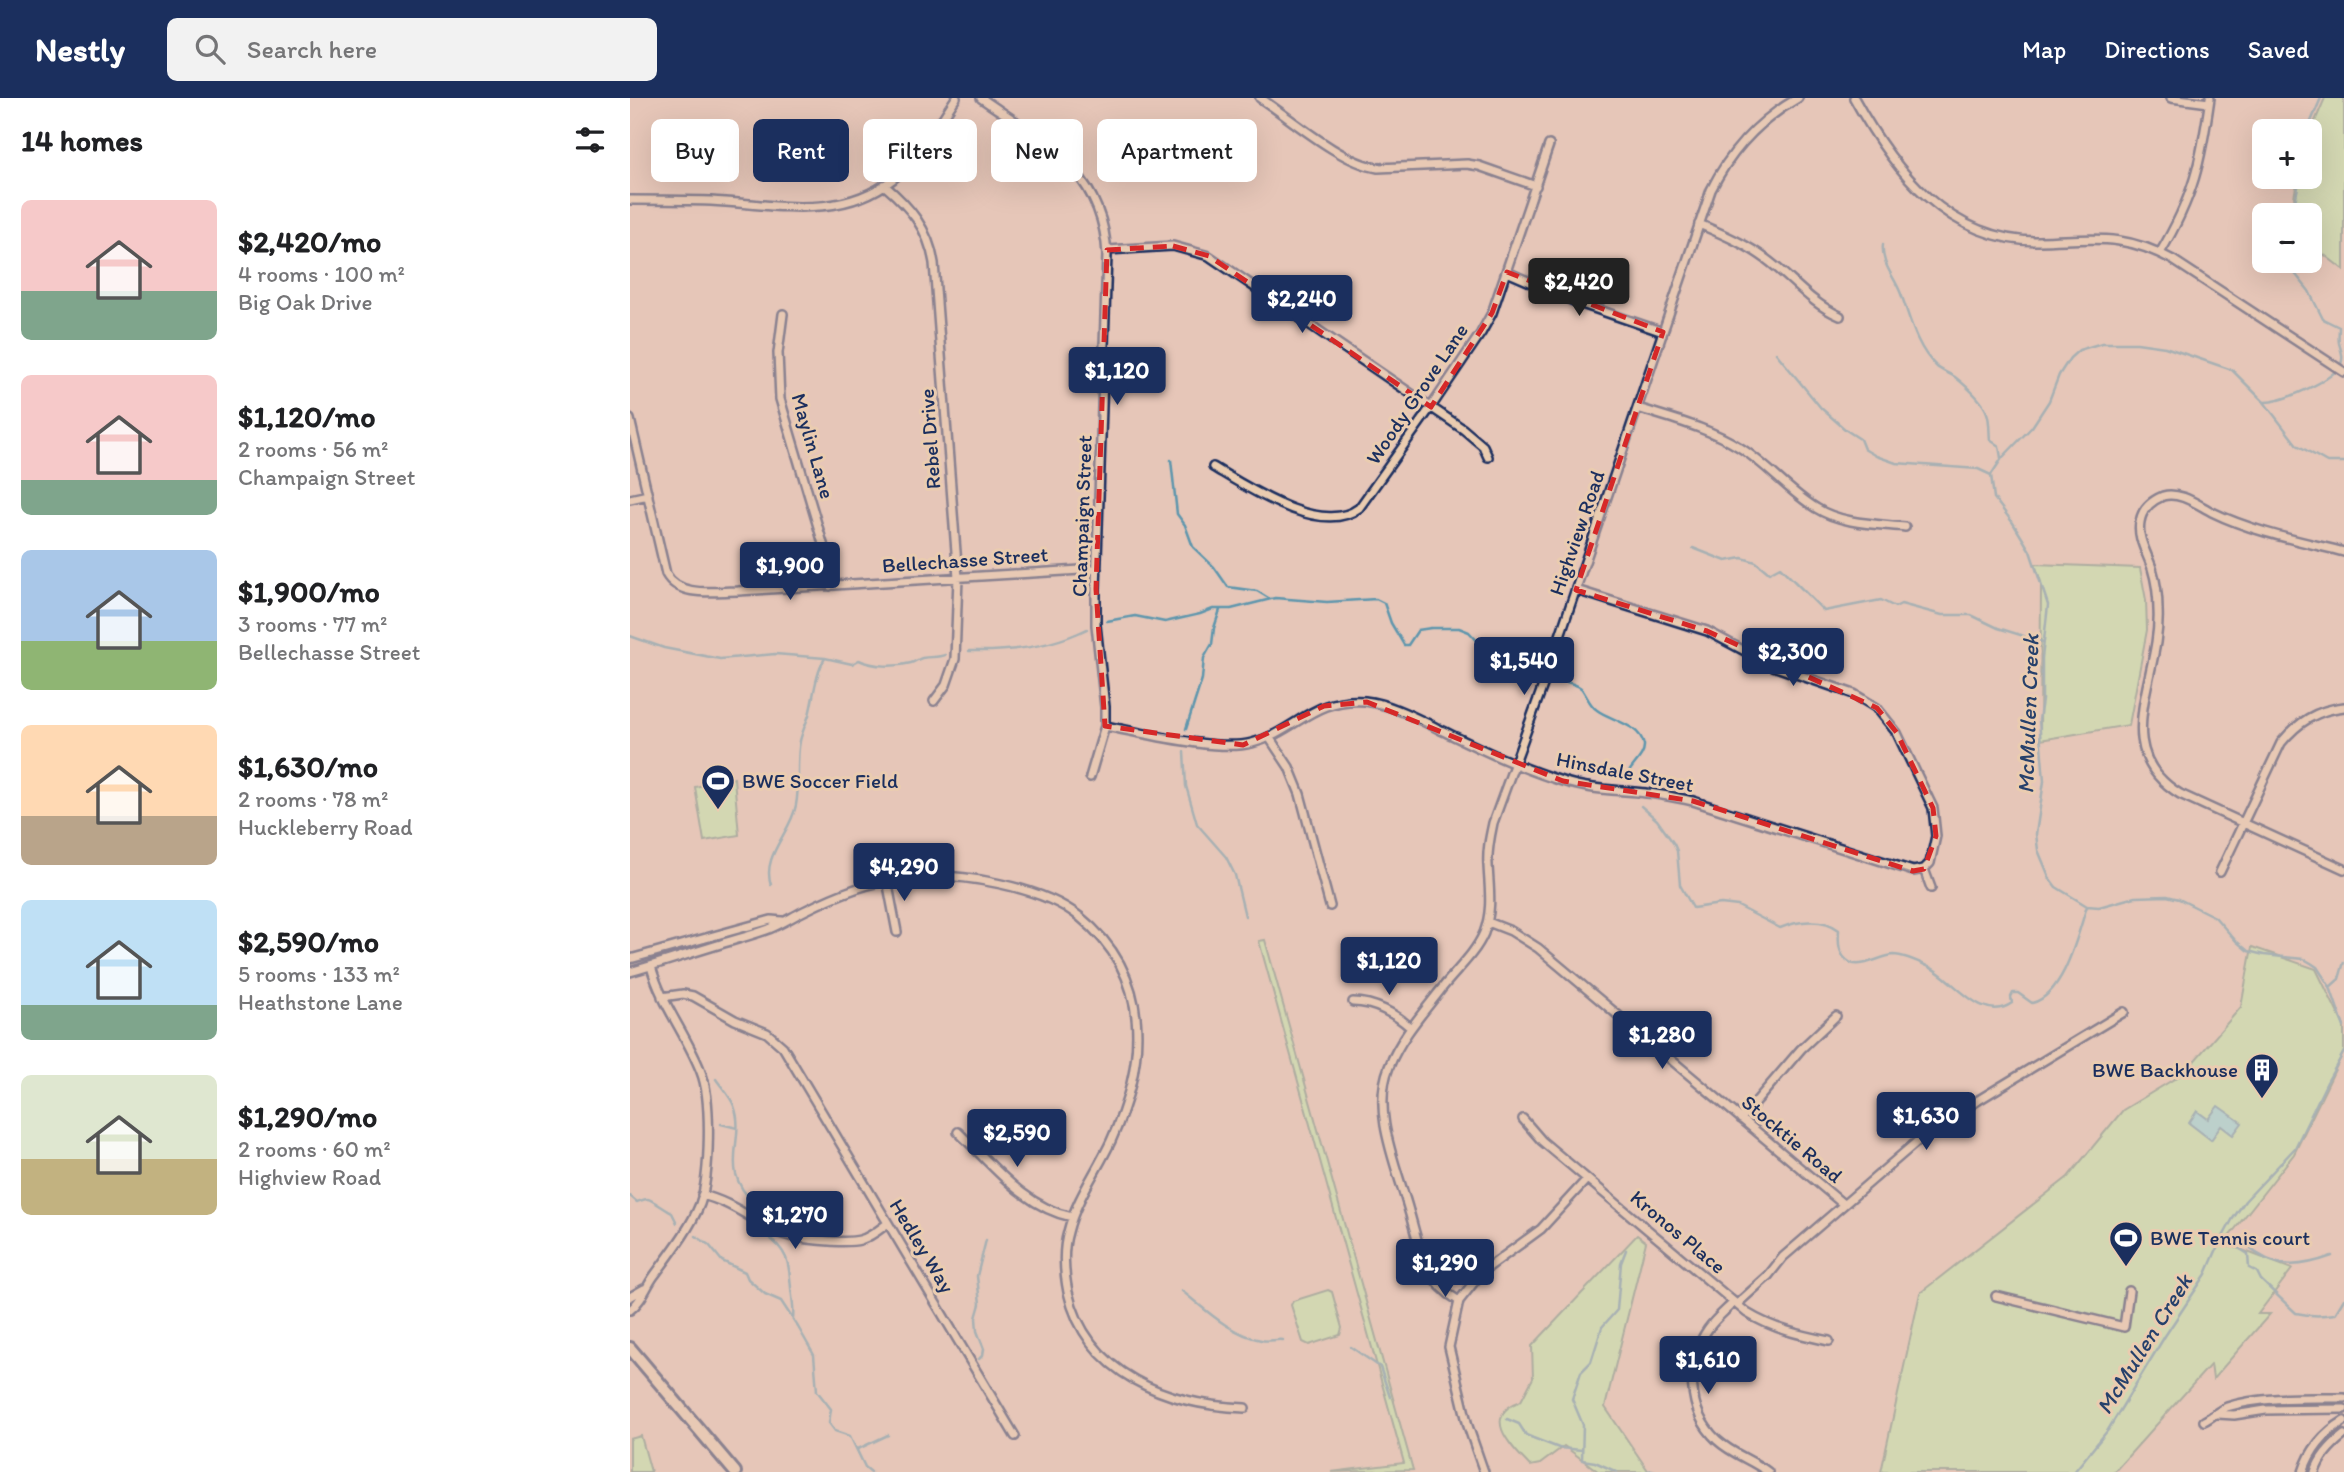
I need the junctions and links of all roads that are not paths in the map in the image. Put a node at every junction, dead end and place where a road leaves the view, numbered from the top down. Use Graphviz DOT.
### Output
graph roads {
  1 [pos="956,98"];
  2 [pos="981,98"];
  3 [pos="1260,98"];
  4 [pos="1798,98"];
  5 [pos="1854,98"];
  6 [pos="2171,98"];
  7 [pos="2210,101"];
  8 [pos="1549,145"];
  9 [pos="884,185"];
  10 [pos="1536,186"];
  11 [pos="630,200"];
  12 [pos="1699,224"];
  13 [pos="1107,250"];
  14 [pos="2160,253"];
  15 [pos="1507,272"];
  16 [pos="783,314"];
  17 [pos="1840,316"];
  18 [pos="1663,332"];
  19 [pos="2344,372"];
  20 [pos="1431,407"];
  21 [pos="1638,408"];
  22 [pos="630,419"];
  23 [pos="1488,457"];
  24 [pos="1213,467"];
  25 [pos="648,495"];
  26 [pos="630,499"];
  27 [pos="1905,527"];
  28 [pos="2344,552"];
  29 [pos="1097,569"];
  30 [pos="958,578"];
  31 [pos="830,586"];
  32 [pos="1576,590"];
  33 [pos="934,701"];
  34 [pos="2344,707"];
  35 [pos="1105,726"];
  36 [pos="1269,737"];
  37 [pos="1515,763"];
  38 [pos="1090,777"];
  39 [pos="2242,823"];
  40 [pos="1924,869"];
  41 [pos="2344,869"];
  42 [pos="2220,872"];
  43 [pos="887,880"];
  44 [pos="1931,888"];
  45 [pos="1330,906"];
  46 [pos="783,922"];
  47 [pos="1488,922"];
  48 [pos="897,932"];
  49 [pos="630,959"];
  50 [pos="651,966"];
  51 [pos="630,972"];
  52 [pos="662,997"];
  53 [pos="1353,1002"];
  54 [pos="2124,1012"];
  55 [pos="1836,1016"];
  56 [pos="1411,1028"];
  57 [pos="1523,1119"];
  58 [pos="1741,1119"];
  59 [pos="958,1132"];
  60 [pos="1587,1179"];
  61 [pos="702,1195"];
  62 [pos="1843,1204"];
  63 [pos="1072,1217"];
  64 [pos="888,1223"];
  65 [pos="644,1289"];
  66 [pos="2129,1292"];
  67 [pos="1996,1296"];
  68 [pos="630,1297"];
  69 [pos="1459,1301"];
  70 [pos="1736,1303"];
  71 [pos="630,1310"];
  72 [pos="1829,1340"];
  73 [pos="630,1348"];
  74 [pos="2344,1398"];
  75 [pos="1245,1408"];
  76 [pos="2344,1409"];
  77 [pos="2218,1414"];
  78 [pos="2204,1421"];
  79 [pos="2344,1421"];
  80 [pos="2344,1435"];
  81 [pos="1015,1436"];
  82 [pos="735,1472"];
  83 [pos="1484,1472"];
  84 [pos="1768,1472"];
  85 [pos="2303,1472"];
  86 [pos="2315,1472"];
  1 -- 9 [label="street"];
  2 -- 13 [label="street, Champaign Street"];
  3 -- 10 [label="street"];
  4 -- 12 [label="street, Highview Road"];
  5 -- 14 [label="street"];
  6 -- 7 [label="street"];
  7 -- 14 [label="street"];
  8 -- 10 [label="street, Woody Grove Lane"];
  9 -- 11 [label="street"];
  9 -- 30 [label="street, Rebel Drive"];
  10 -- 15 [label="street, Woody Grove Lane"];
  12 -- 17 [label="street"];
  12 -- 18 [label="street, Highview Road"];
  13 -- 20 [label="street"];
  13 -- 29 [label="street, Champaign Street"];
  14 -- 19 [label="street"];
  15 -- 18 [label="street"];
  15 -- 20 [label="street, Woody Grove Lane"];
  16 -- 31 [label="street, Maylin Lane"];
  18 -- 21 [label="street, Highview Road"];
  20 -- 23 [label="street"];
  20 -- 24 [label="street, Woody Grove Lane"];
  21 -- 27 [label="street"];
  21 -- 32 [label="street, Highview Road"];
  22 -- 25 [label="street, Bellechasse Street"];
  25 -- 26 [label="street"];
  25 -- 31 [label="street, Bellechasse Street"];
  28 -- 39 [label="street"];
  29 -- 30 [label="street, Bellechasse Street"];
  29 -- 35 [label="street, Champaign Street"];
  30 -- 31 [label="street, Bellechasse Street"];
  30 -- 33 [label="street, Rebel Drive"];
  32 -- 37 [label="street, Highview Road"];
  32 -- 40 [label="street"];
  34 -- 39 [label="street"];
  35 -- 36 [label="street, Hinsdale Street"];
  35 -- 38 [label="street, Champaign Street"];
  36 -- 37 [label="street, Hinsdale Street"];
  36 -- 45 [label="street"];
  37 -- 40 [label="street, Hinsdale Street"];
  37 -- 47 [label="street, Highview Road"];
  39 -- 41 [label="street"];
  39 -- 42 [label="street"];
  40 -- 44 [label="street"];
  43 -- 46 [label="street"];
  43 -- 48 [label="street"];
  43 -- 63 [label="street"];
  46 -- 49 [label="street"];
  46 -- 50 [label="street"];
  47 -- 56 [label="street, Highview Road"];
  47 -- 58 [label="street, Stocktie Road"];
  50 -- 51 [label="street"];
  50 -- 52 [label="street"];
  52 -- 61 [label="street"];
  52 -- 64 [label="street, Hedley Way"];
  53 -- 56 [label="street"];
  54 -- 62 [label="street"];
  55 -- 58 [label="street"];
  56 -- 69 [label="street, Highview Road"];
  57 -- 60 [label="street, Kronos Place"];
  58 -- 62 [label="street, Stocktie Road"];
  59 -- 63 [label="street"];
  60 -- 69 [label="street"];
  60 -- 70 [label="street, Kronos Place"];
  61 -- 64 [label="street"];
  61 -- 65 [label="street"];
  62 -- 70 [label="street"];
  63 -- 75 [label="street"];
  64 -- 81 [label="street, Hedley Way"];
  65 -- 68 [label="street"];
  65 -- 71 [label="street"];
  66 -- 67 [label="street"];
  69 -- 83 [label="street"];
  70 -- 72 [label="street, Kronos Place"];
  70 -- 84 [label="street"];
  73 -- 82 [label="main road"];
  74 -- 77 [label="street"];
  76 -- 77 [label="street"];
  77 -- 78 [label="street"];
  79 -- 85 [label="street"];
  80 -- 86 [label="street"];
}
